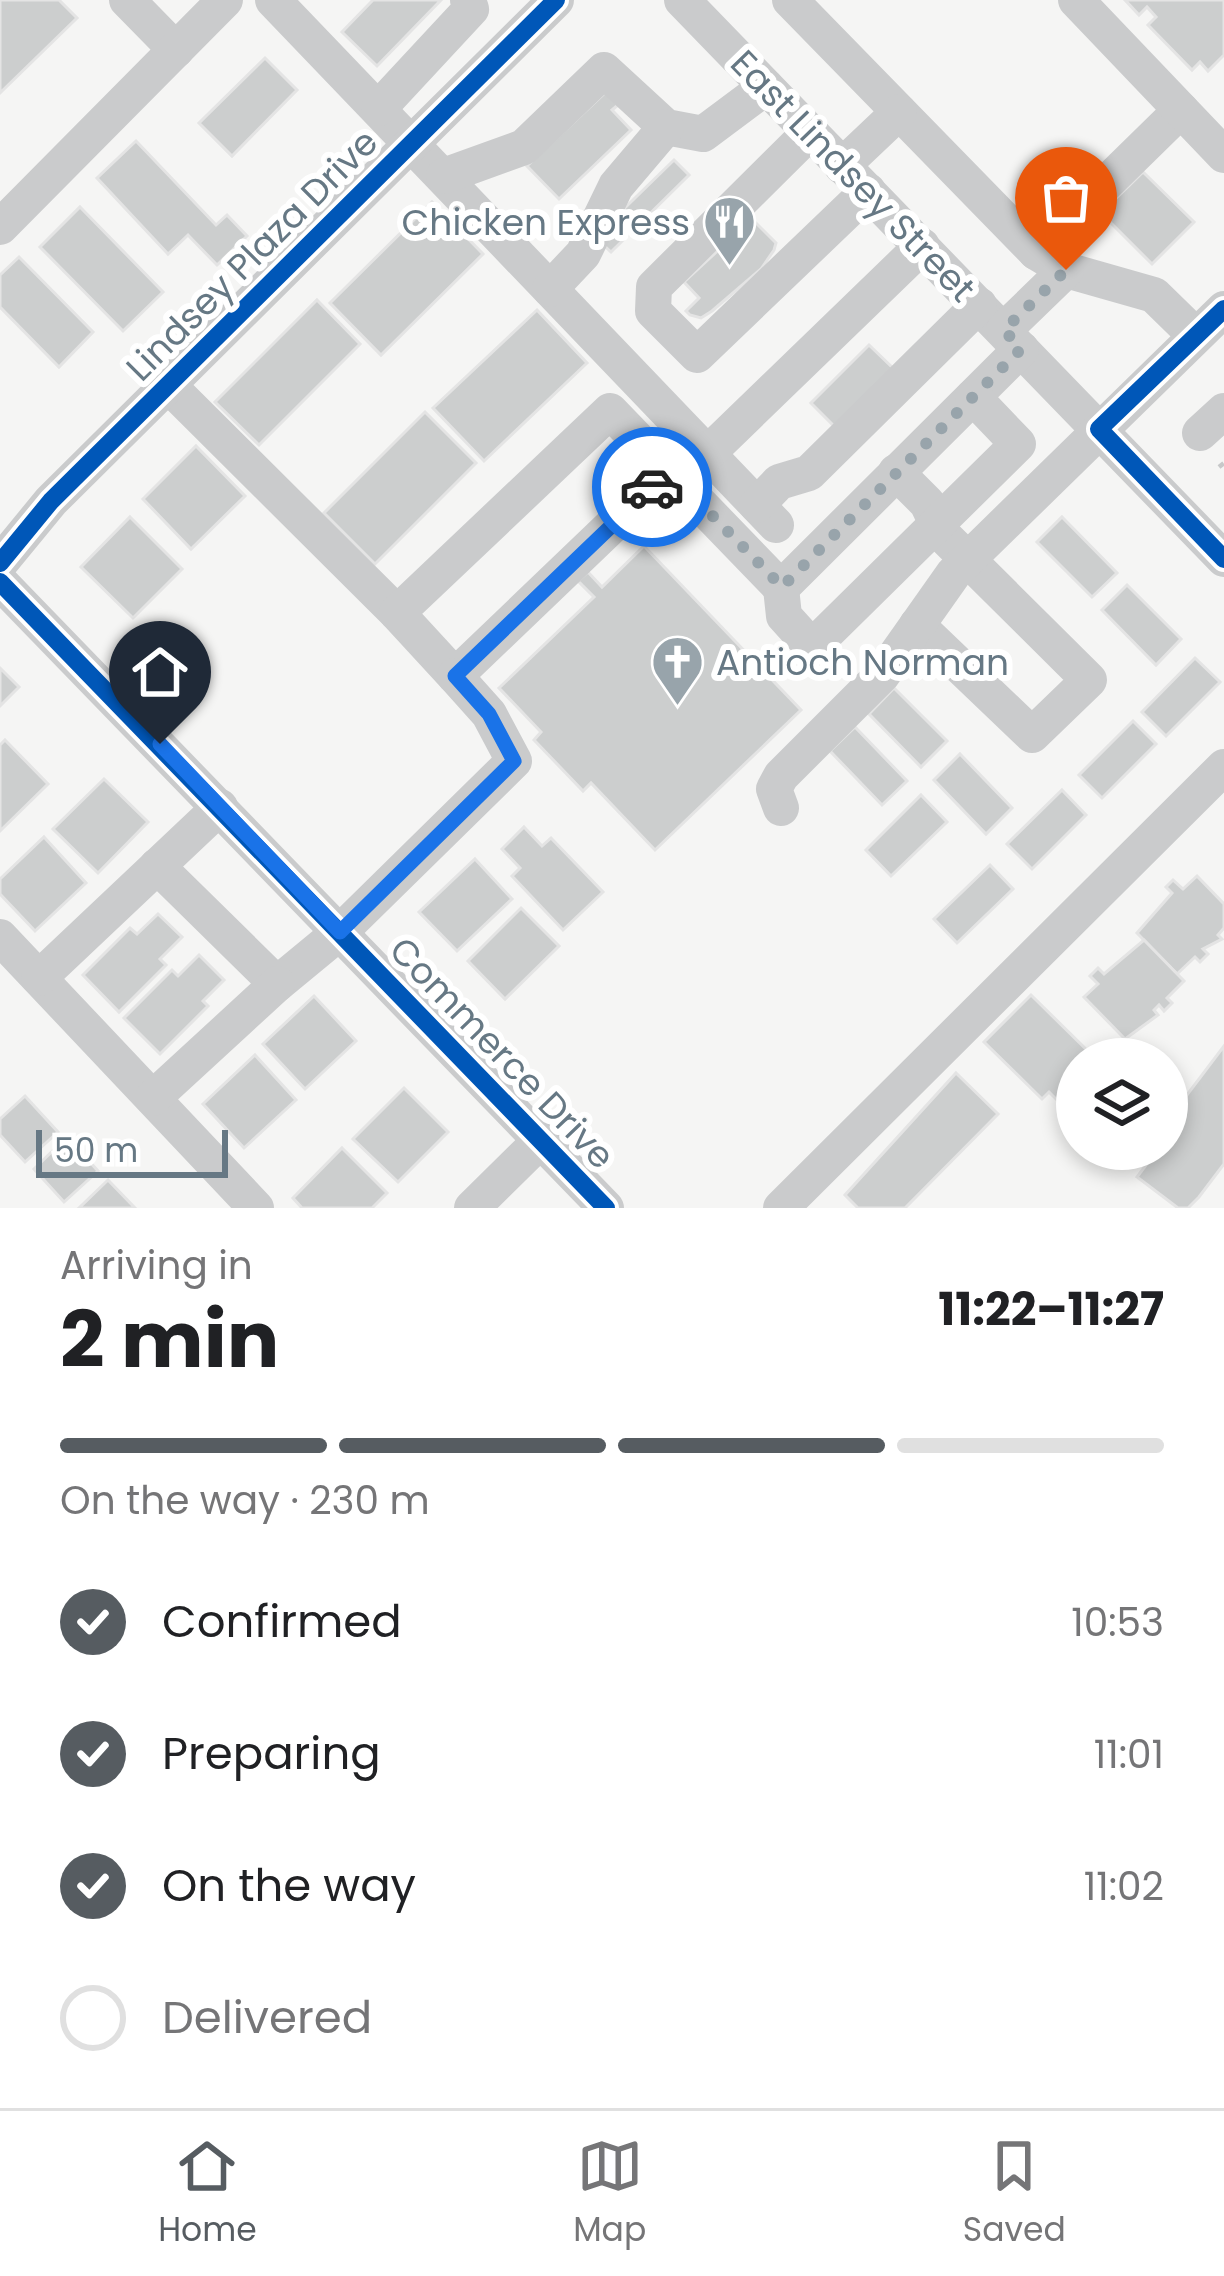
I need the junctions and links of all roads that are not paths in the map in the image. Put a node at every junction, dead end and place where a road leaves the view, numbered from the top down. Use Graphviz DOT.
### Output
graph roads {
  1 [pos="127,0"];
  2 [pos="225,0"];
  3 [pos="556,0"];
  4 [pos="682,0"];
  5 [pos="790,0"];
  6 [pos="1076,0"];
  7 [pos="469,4"];
  8 [pos="288,6"];
  9 [pos="508,47"];
  10 [pos="176,50"];
  11 [pos="766,87"];
  12 [pos="379,108"];
  13 [pos="1181,110"];
  14 [pos="899,112"];
  15 [pos="666,128"];
  16 [pos="810,132"];
  17 [pos="412,142"];
  18 [pos="1224,155"];
  19 [pos="444,176"];
  20 [pos="855,178"];
  21 [pos="4,216"];
  22 [pos="922,246"];
  23 [pos="1051,261"];
  24 [pos="654,287"];
  25 [pos="550,289"];
  26 [pos="1224,309"];
  27 [pos="1001,328"];
  28 [pos="1196,336"];
  29 [pos="598,340"];
  30 [pos="698,356"];
  31 [pos="168,386"];
  32 [pos="973,397"];
  33 [pos="654,399"];
  34 [pos="1099,429"];
  35 [pos="707,454"];
  36 [pos="669,471"];
  37 [pos="896,472"];
  38 [pos="937,524"];
  39 [pos="1224,559"];
  40 [pos="967,560"];
  41 [pos="0,563"];
  42 [pos="0,583"];
  43 [pos="782,587"];
  44 [pos="398,614"];
  45 [pos="916,625"];
  46 [pos="455,676"];
  47 [pos="1224,767"];
  48 [pos="220,806"];
  49 [pos="781,808"];
  50 [pos="158,866"];
  51 [pos="340,932"];
  52 [pos="0,937"];
  53 [pos="39,978"];
  54 [pos="277,984"];
  55 [pos="153,1099"];
  56 [pos="540,1141"];
  57 [pos="256,1208"];
  58 [pos="472,1208"];
  59 [pos="606,1208"];
  60 [pos="781,1208"];
  1 -- 10 [label="street"];
  2 -- 10 [label="street"];
  3 -- 9 [label="street, Lindsey Plaza Drive"];
  4 -- 11 [label="street, East Lindsey Street"];
  5 -- 14 [label="street"];
  6 -- 13 [label="street"];
  7 -- 9 [label="street"];
  7 -- 12 [label="street"];
  8 -- 12 [label="street"];
  9 -- 17 [label="street, Lindsey Plaza Drive"];
  10 -- 21 [label="street"];
  11 -- 15 [label="street"];
  11 -- 16 [label="street, East Lindsey Street"];
  12 -- 17 [label="street"];
  13 -- 18 [label="street"];
  13 -- 23 [label="street"];
  14 -- 20 [label="street"];
  14 -- 23 [label="street"];
  15 -- 19 [label="street"];
  15 -- 25 [label="street"];
  16 -- 20 [label="street, East Lindsey Street"];
  16 -- 24 [label="street"];
  17 -- 19 [label="street"];
  17 -- 31 [label="street, Lindsey Plaza Drive"];
  19 -- 25 [label="street"];
  20 -- 22 [label="street, East Lindsey Street"];
  20 -- 30 [label="street"];
  22 -- 27 [label="street, East Lindsey Street"];
  22 -- 35 [label="street"];
  23 -- 27 [label="street"];
  23 -- 28 [label="street"];
  24 -- 29 [label="street"];
  24 -- 30 [label="street"];
  25 -- 29 [label="street"];
  26 -- 28 [label="street"];
  27 -- 32 [label="street"];
  27 -- 34 [label="street, East Lindsey Street"];
  27 -- 35 [label="street"];
  28 -- 34 [label="street"];
  29 -- 33 [label="street"];
  30 -- 33 [label="street"];
  31 -- 41 [label="street, Lindsey Plaza Drive"];
  31 -- 44 [label="street"];
  32 -- 37 [label="street"];
  32 -- 38 [label="street"];
  33 -- 35 [label="street"];
  34 -- 39 [label="street, East Lindsey Street"];
  34 -- 40 [label="street"];
  36 -- 43 [label="street"];
  36 -- 44 [label="street"];
  36 -- 46 [label="street"];
  37 -- 38 [label="street"];
  37 -- 43 [label="street"];
  38 -- 40 [label="street"];
  38 -- 43 [label="street"];
  40 -- 45 [label="street"];
  40 -- 45 [label="street"];
  42 -- 48 [label="street, Commerce Drive"];
  44 -- 46 [label="street"];
  45 -- 49 [label="street"];
  46 -- 51 [label="street"];
  47 -- 60 [label="street"];
  48 -- 50 [label="street"];
  48 -- 51 [label="street, Commerce Drive"];
  50 -- 53 [label="street"];
  50 -- 54 [label="street"];
  51 -- 54 [label="street"];
  51 -- 56 [label="street, Commerce Drive"];
  52 -- 53 [label="street"];
  53 -- 55 [label="street"];
  54 -- 55 [label="street"];
  55 -- 57 [label="street"];
  56 -- 58 [label="street"];
  56 -- 59 [label="street, Commerce Drive"];
}
